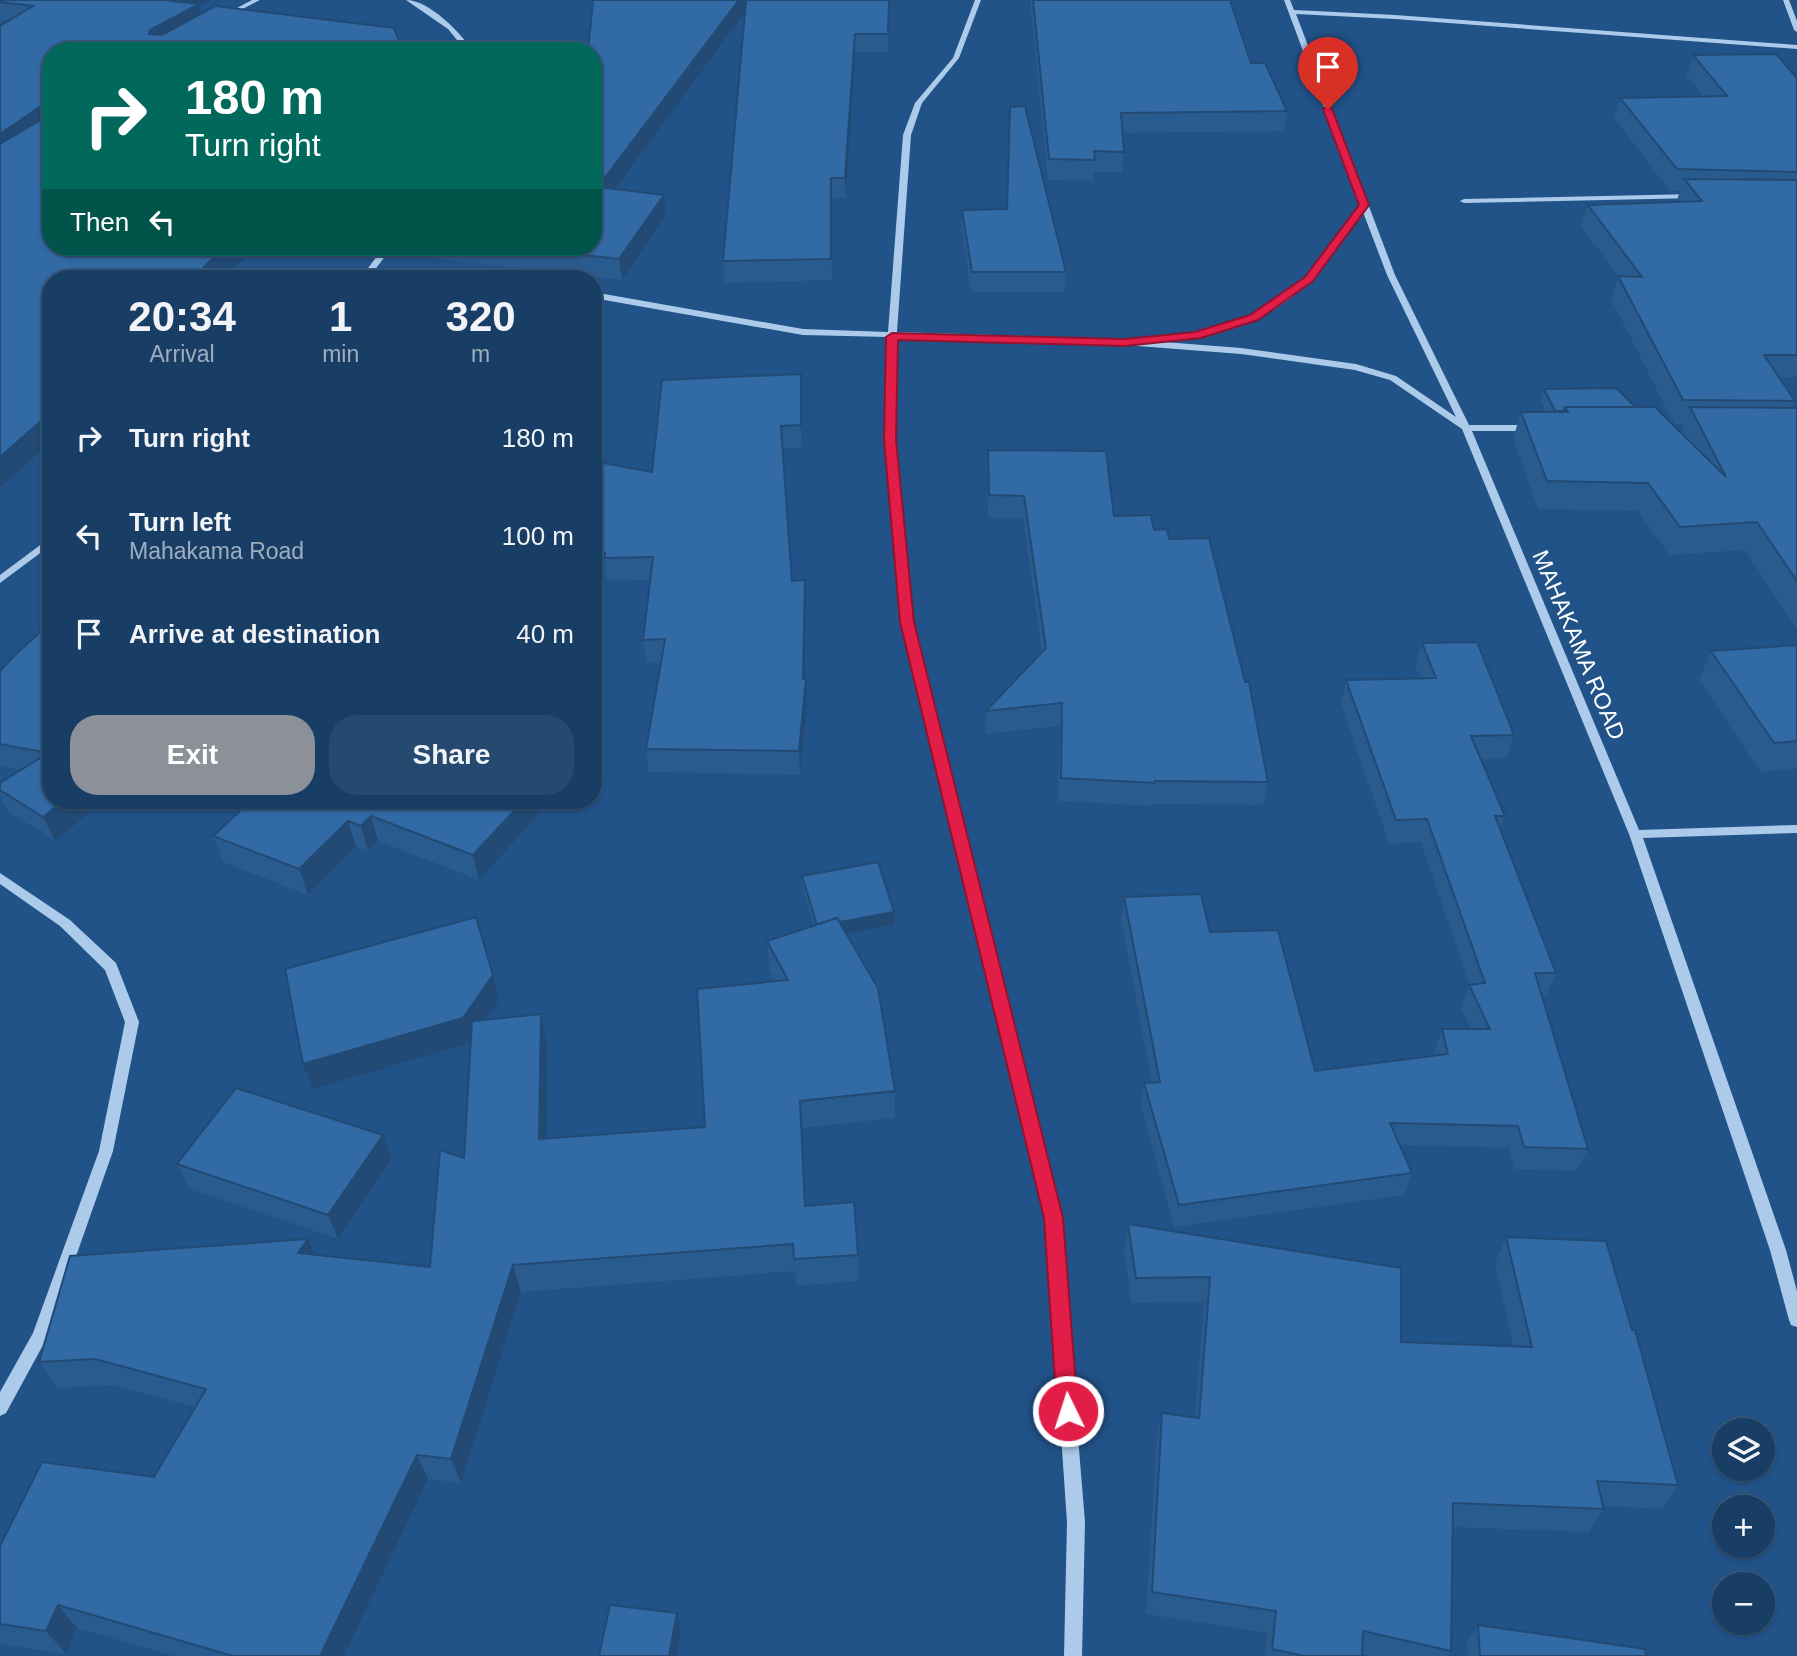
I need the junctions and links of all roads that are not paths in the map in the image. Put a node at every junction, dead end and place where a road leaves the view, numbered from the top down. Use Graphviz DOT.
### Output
graph roads {
  1 [pos="257,0"];
  2 [pos="410,0"];
  3 [pos="978,0"];
  4 [pos="1287,0"];
  5 [pos="1786,0"];
  6 [pos="1291,12"];
  7 [pos="216,21"];
  8 [pos="1797,30"];
  9 [pos="464,42"];
  10 [pos="1797,47"];
  11 [pos="1700,197"];
  12 [pos="1464,201"];
  13 [pos="1364,205"];
  14 [pos="381,256"];
  15 [pos="370,270"];
  16 [pos="602,297"];
  17 [pos="892,337"];
  18 [pos="1125,342"];
  19 [pos="1466,428"];
  20 [pos="1548,428"];
  21 [pos="42,547"];
  22 [pos="0,580"];
  23 [pos="1797,829"];
  24 [pos="1635,834"];
  25 [pos="0,878"];
  26 [pos="1797,1320"];
  27 [pos="0,1408"];
  28 [pos="1073,1656"];
  1 -- 7 [label="street"];
  2 -- 9 [label="street"];
  3 -- 17 [label="street"];
  4 -- 6 [label="street, MAHAKAMA ROAD"];
  5 -- 8 [label="street"];
  6 -- 10 [label="street"];
  6 -- 13 [label="street, MAHAKAMA ROAD"];
  11 -- 12 [label="street"];
  13 -- 18 [label="street"];
  13 -- 19 [label="street, MAHAKAMA ROAD"];
  14 -- 15 [label="street"];
  16 -- 17 [label="street"];
  17 -- 18 [label="street"];
  17 -- 28 [label="street"];
  18 -- 19 [label="street"];
  19 -- 20 [label="street"];
  19 -- 24 [label="street, MAHAKAMA ROAD"];
  21 -- 22 [label="street"];
  23 -- 24 [label="street"];
  24 -- 26 [label="street, MAHAKAMA ROAD"];
  25 -- 27 [label="street"];
}
